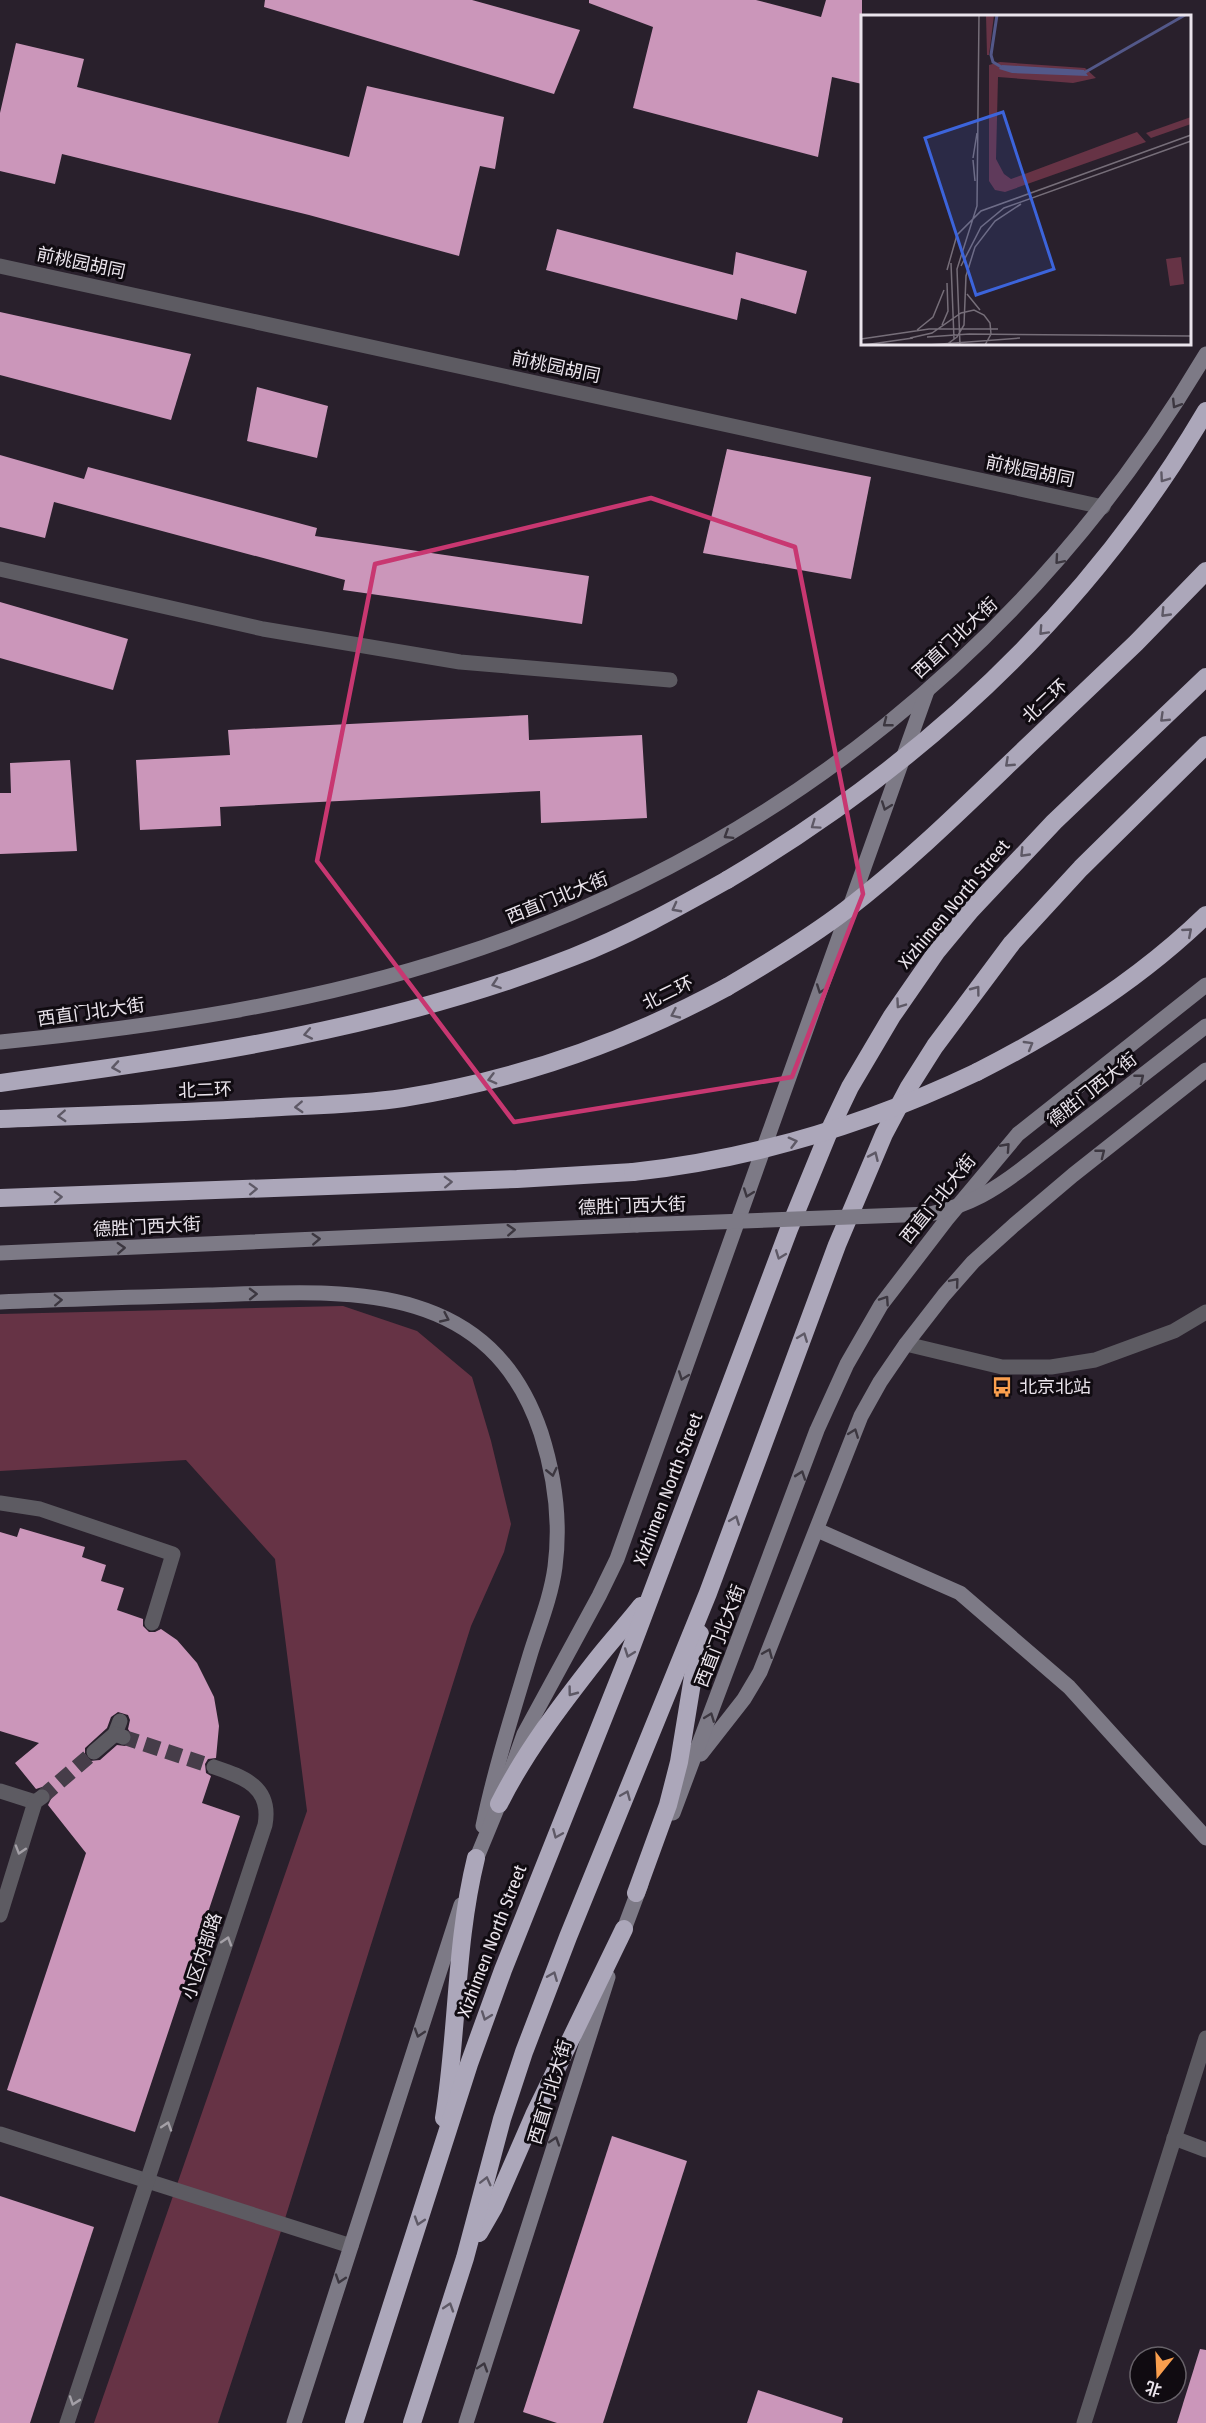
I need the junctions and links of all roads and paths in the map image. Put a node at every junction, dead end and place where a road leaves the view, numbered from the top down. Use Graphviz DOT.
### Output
graph roads {
  1 [pos="0,266"];
  2 [pos="1206,354"];
  3 [pos="1206,411"];
  4 [pos="1103,507"];
  5 [pos="0,569"];
  6 [pos="1206,571"];
  7 [pos="1206,677"];
  8 [pos="670,680"];
  9 [pos="927,691"];
  10 [pos="1206,745"];
  11 [pos="1206,915"];
  12 [pos="1206,985"];
  13 [pos="1206,1026"];
  14 [pos="0,1042"];
  15 [pos="1206,1070"];
  16 [pos="0,1083"];
  17 [pos="0,1119"];
  18 [pos="0,1198"];
  19 [pos="0,1253"];
  20 [pos="0,1302"];
  21 [pos="1206,1312"];
  22 [pos="906,1344"];
  23 [pos="0,1503"];
  24 [pos="817,1530"];
  25 [pos="714,1575"];
  26 [pos="657,1578"];
  27 [pos="152,1623"];
  28 [pos="119,1731"];
  29 [pos="94,1752"];
  30 [pos="214,1767"];
  31 [pos="689,1772"];
  32 [pos="0,1791"];
  33 [pos="499,1804"];
  34 [pos="1206,1838"];
  35 [pos="476,1858"];
  36 [pos="636,1893"];
  37 [pos="0,1915"];
  38 [pos="624,1929"];
  39 [pos="1206,2038"];
  40 [pos="0,2134"];
  41 [pos="1174,2138"];
  42 [pos="1206,2150"];
  43 [pos="148,2182"];
  44 [pos="430,2187"];
  45 [pos="351,2246"];
  46 [pos="465,2258"];
  47 [pos="67,2423"];
  48 [pos="294,2423"];
  49 [pos="354,2423"];
  50 [pos="412,2423"];
  51 [pos="466,2423"];
  52 [pos="1084,2423"];
  1 -- 4 [label="street, 前桃园胡同"];
  2 -- 4 [label="street, 西直门北大街, one-way"];
  3 -- 16 [label="highway, one-way, bridge"];
  4 -- 9 [label="street, 西直门北大街, one-way"];
  5 -- 8 [label="street"];
  6 -- 17 [label="highway, 北二环, one-way, bridge"];
  7 -- 26 [label="highway, Xizhimen North Street, one-way"];
  9 -- 14 [label="street, 西直门北大街, one-way"];
  9 -- 33 [label="street, one-way"];
  25 -- 10 [label="highway, one-way"];
  18 -- 11 [label="highway, one-way, bridge"];
  31 -- 12 [label="street, 西直门北大街, one-way"];
  19 -- 13 [label="street, 德胜门西大街, one-way, bridge"];
  22 -- 15 [label="street, one-way"];
  20 -- 35 [label="street, one-way"];
  21 -- 22 [label="street"];
  24 -- 22 [label="street, one-way"];
  23 -- 27 [label="street"];
  31 -- 24 [label="street, one-way"];
  24 -- 34 [label="street"];
  25 -- 36 [label="highway"];
  46 -- 25 [label="highway, one-way"];
  26 -- 33 [label="highway, one-way"];
  26 -- 44 [label="highway, Xizhimen North Street, one-way"];
  28 -- 29 [label="street"];
  43 -- 30 [label="street, 小区内部路, one-way"];
  31 -- 36 [label="street, 西直门北大街"];
  32 -- 37 [label="street, one-way"];
  33 -- 35 [label="street"];
  35 -- 44 [label="highway"];
  35 -- 45 [label="street, one-way"];
  36 -- 38 [label="street, 西直门北大街"];
  38 -- 46 [label="highway"];
  51 -- 38 [label="street, 西直门北大街, one-way"];
  39 -- 41 [label="street"];
  40 -- 43 [label="street"];
  41 -- 42 [label="street"];
  41 -- 52 [label="street"];
  43 -- 45 [label="street"];
  43 -- 47 [label="street, 小区内部路, one-way"];
  44 -- 49 [label="highway, Xizhimen North Street, one-way"];
  45 -- 48 [label="street, one-way"];
  50 -- 46 [label="highway, one-way"];
}
